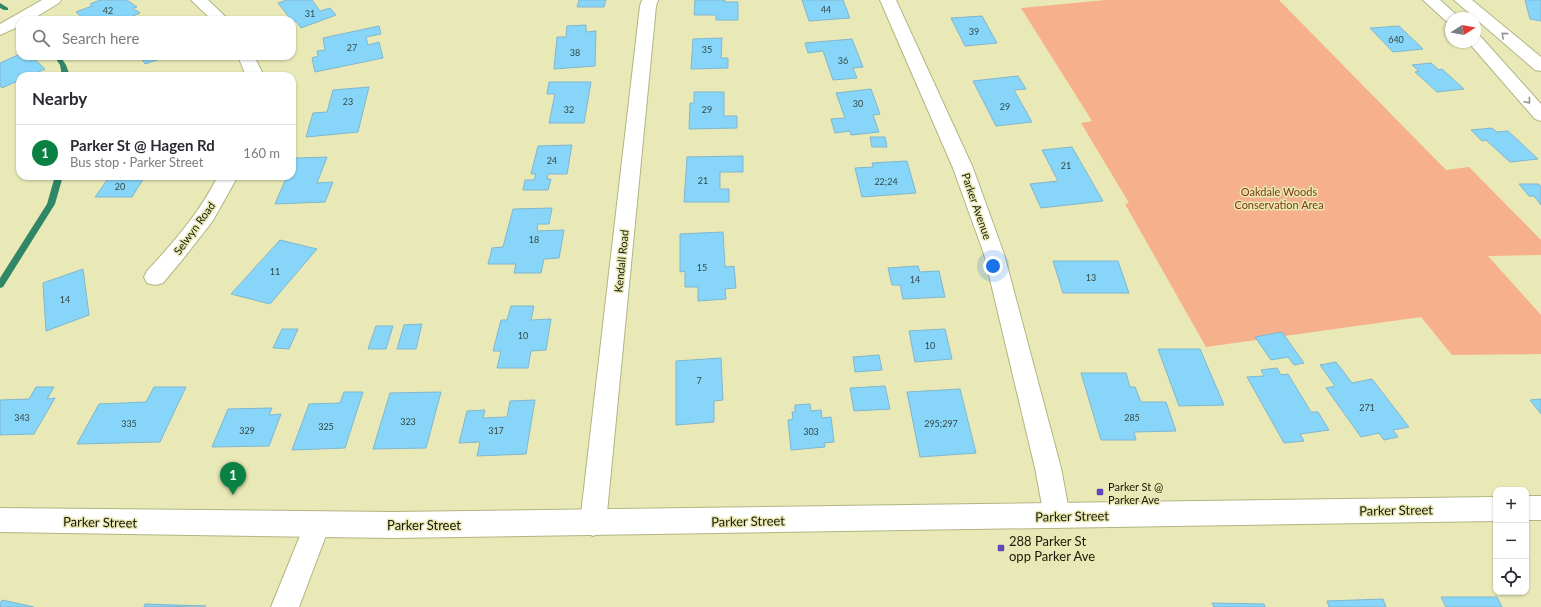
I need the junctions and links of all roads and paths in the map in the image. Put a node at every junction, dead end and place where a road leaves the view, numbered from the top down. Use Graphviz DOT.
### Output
graph roads {
  1 [pos="53,0"];
  2 [pos="199,0"];
  3 [pos="650,0"];
  4 [pos="888,0"];
  5 [pos="1431,0"];
  6 [pos="1462,0"];
  7 [pos="1445,12"];
  8 [pos="28,16"];
  9 [pos="217,16"];
  10 [pos="16,22"];
  11 [pos="0,30"];
  12 [pos="1481,44"];
  13 [pos="1481,46"];
  14 [pos="248,60"];
  15 [pos="1539,63"];
  16 [pos="252,72"];
  17 [pos="1541,95"];
  18 [pos="1541,115"];
  19 [pos="226,180"];
  20 [pos="155,277"];
  21 [pos="1529,508"];
  22 [pos="1541,508"];
  23 [pos="1493,509"];
  24 [pos="1057,516"];
  25 [pos="0,520"];
  26 [pos="593,523"];
  27 [pos="317,525"];
  28 [pos="286,607"];
  1 -- 8 [label="main road"];
  2 -- 9 [label="main road"];
  3 -- 26 [label="main road, Kendall Road"];
  4 -- 24 [label="main road, Parker Avenue"];
  5 -- 7 [label="main road"];
  15 -- 6 [label="main road, one-way"];
  10 -- 11 [label="main road"];
  12 -- 17 [label="main road"];
  13 -- 18 [label="main road, one-way"];
  14 -- 16 [label="main road"];
  19 -- 20 [label="main road, Selwyn Road"];
  21 -- 22 [label="main road"];
  23 -- 24 [label="main road, Parker Street"];
  24 -- 26 [label="main road, Parker Street"];
  25 -- 27 [label="main road, Parker Street"];
  26 -- 27 [label="main road, Parker Street"];
  27 -- 28 [label="main road"];
}
